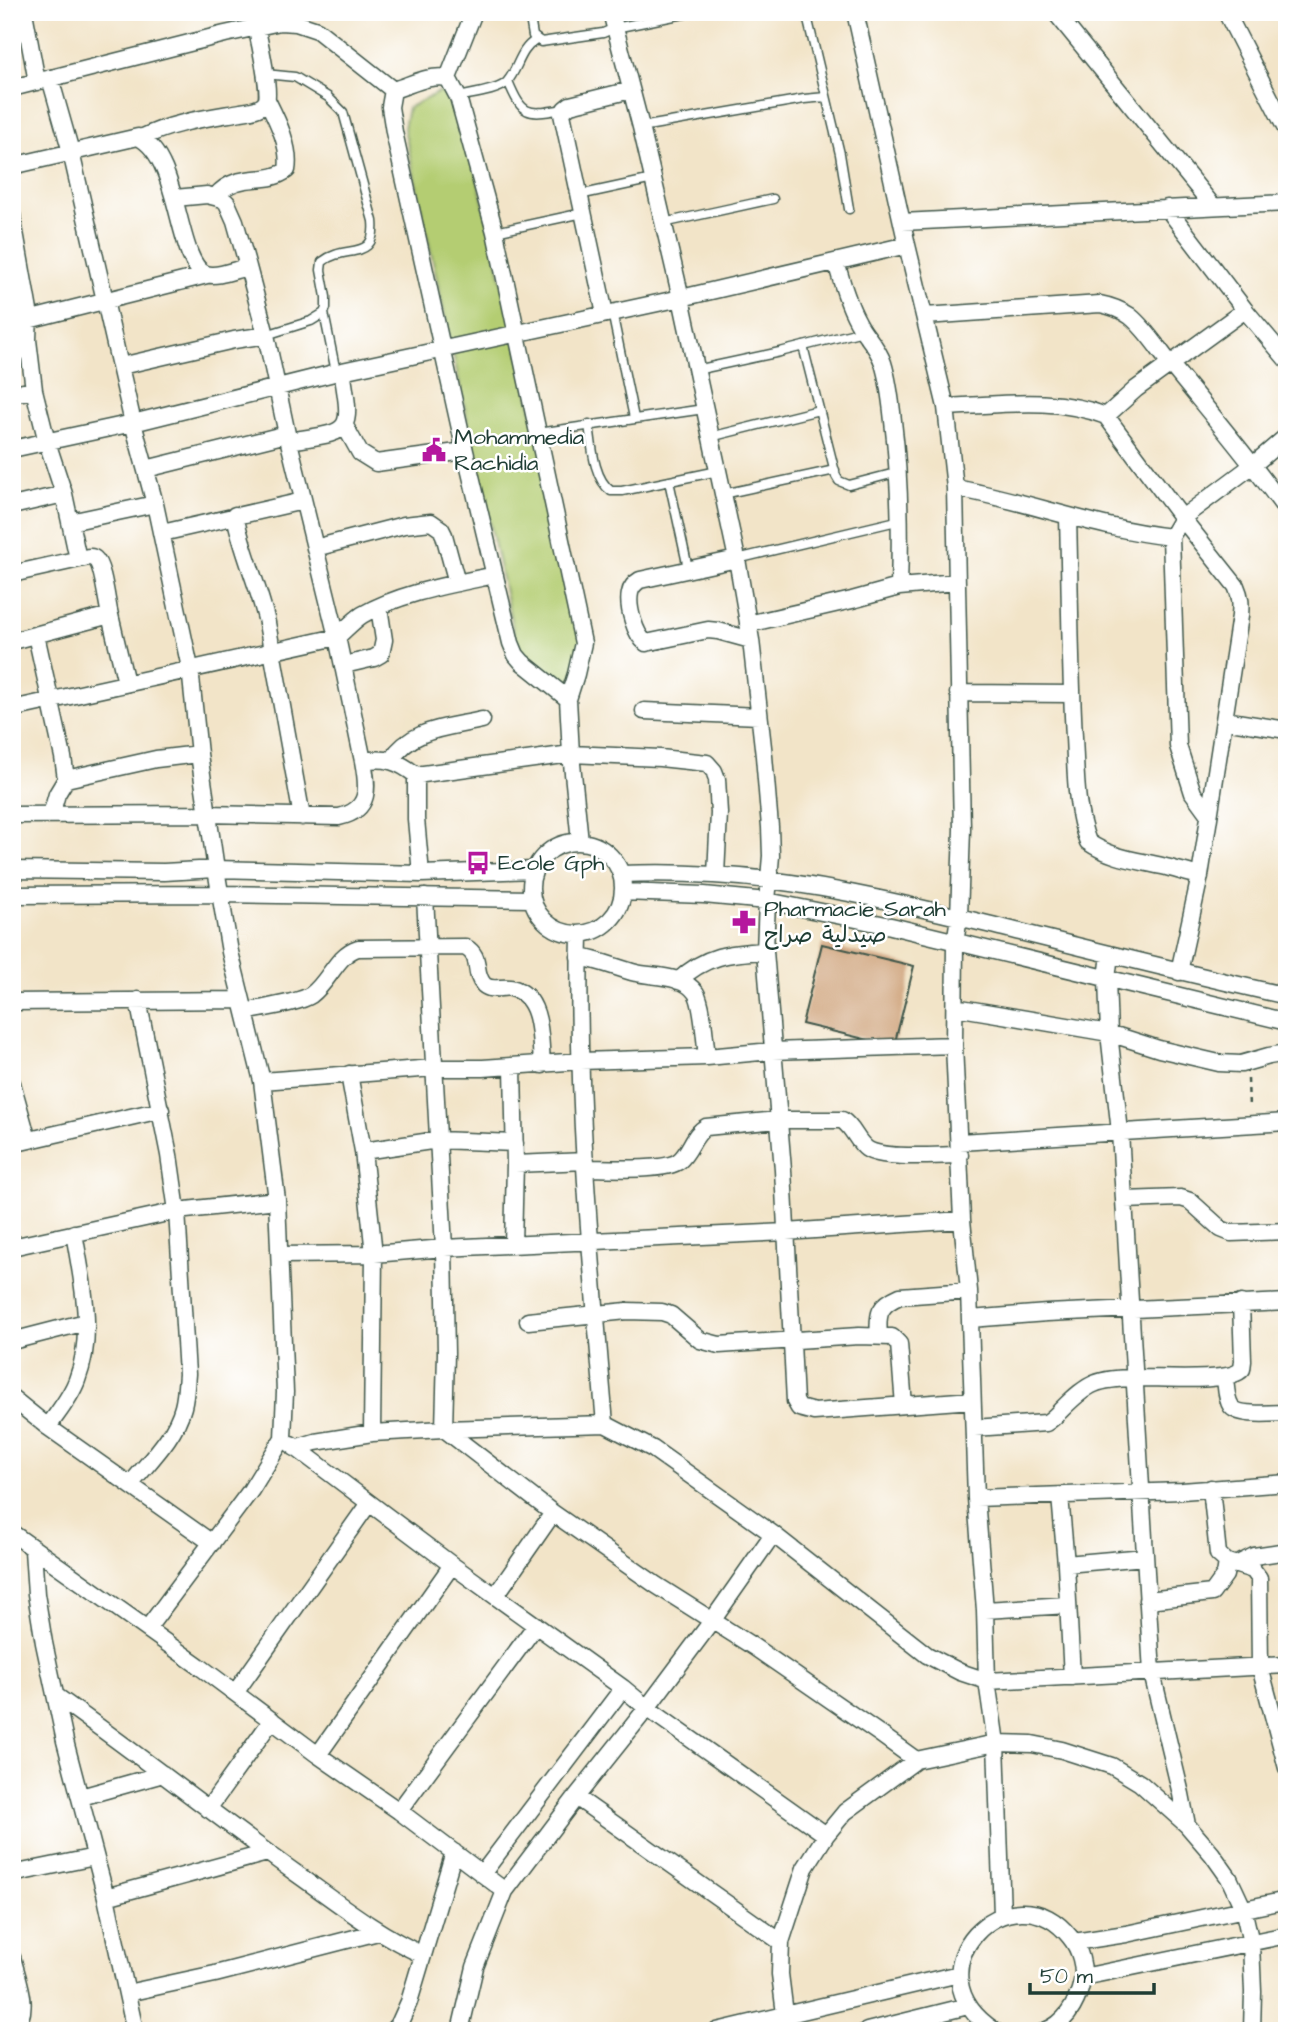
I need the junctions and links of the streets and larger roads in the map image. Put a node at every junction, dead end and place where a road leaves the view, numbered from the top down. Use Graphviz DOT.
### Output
graph roads {
  1 [pos="24,12"];
  2 [pos="474,12"];
  3 [pos="855,12"];
  4 [pos="1055,12"];
  5 [pos="1226,12"];
  6 [pos="613,20"];
  7 [pos="256,26"];
  8 [pos="449,78"];
  9 [pos="43,80"];
  10 [pos="12,88"];
  11 [pos="393,90"];
  12 [pos="631,90"];
  13 [pos="267,100"];
  14 [pos="1287,131"];
  15 [pos="141,138"];
  16 [pos="71,152"];
  17 [pos="12,166"];
  18 [pos="216,196"];
  19 [pos="175,198"];
  20 [pos="1287,202"];
  21 [pos="1212,205"];
  22 [pos="1167,208"];
  23 [pos="12,215"];
  24 [pos="902,222"];
  25 [pos="907,245"];
  26 [pos="836,262"];
  27 [pos="248,267"];
  28 [pos="207,275"];
  29 [pos="681,298"];
  30 [pos="105,300"];
  31 [pos="1245,310"];
  32 [pos="609,313"];
  33 [pos="925,316"];
  34 [pos="20,322"];
  35 [pos="518,333"];
  36 [pos="267,335"];
  37 [pos="443,348"];
  38 [pos="1287,360"];
  39 [pos="1170,365"];
  40 [pos="121,366"];
  41 [pos="339,372"];
  42 [pos="277,386"];
  43 [pos="34,390"];
  44 [pos="12,394"];
  45 [pos="946,407"];
  46 [pos="1106,416"];
  47 [pos="133,423"];
  48 [pos="345,426"];
  49 [pos="1287,436"];
  50 [pos="288,438"];
  51 [pos="47,442"];
  52 [pos="12,449"];
  53 [pos="466,451"];
  54 [pos="1253,464"];
  55 [pos="146,469"];
  56 [pos="955,488"];
  57 [pos="64,494"];
  58 [pos="303,501"];
  59 [pos="155,504"];
  60 [pos="12,506"];
  61 [pos="1287,511"];
  62 [pos="235,515"];
  63 [pos="1068,517"];
  64 [pos="1182,518"];
  65 [pos="70,522"];
  66 [pos="162,533"];
  67 [pos="1171,537"];
  68 [pos="315,548"];
  69 [pos="78,559"];
  70 [pos="737,559"];
  71 [pos="12,574"];
  72 [pos="495,575"];
  73 [pos="957,582"];
  74 [pos="457,583"];
  75 [pos="899,587"];
  76 [pos="379,607"];
  77 [pos="110,615"];
  78 [pos="749,632"];
  79 [pos="36,635"];
  80 [pos="337,637"];
  81 [pos="12,641"];
  82 [pos="272,651"];
  83 [pos="344,665"];
  84 [pos="190,668"];
  85 [pos="126,683"];
  86 [pos="958,693"];
  87 [pos="1071,694"];
  88 [pos="568,698"];
  89 [pos="51,701"];
  90 [pos="12,709"];
  91 [pos="643,710"];
  92 [pos="759,716"];
  93 [pos="482,720"];
  94 [pos="1224,720"];
  95 [pos="1287,730"];
  96 [pos="199,754"];
  97 [pos="571,754"];
  98 [pos="363,761"];
  99 [pos="391,761"];
  100 [pos="416,775"];
  101 [pos="66,779"];
  102 [pos="207,814"];
  103 [pos="12,815"];
  104 [pos="51,815"];
  105 [pos="1209,815"];
  106 [pos="302,817"];
  107 [pos="580,841"];
  108 [pos="216,869"];
  109 [pos="12,870"];
  110 [pos="534,870"];
  111 [pos="421,874"];
  112 [pos="621,874"];
  113 [pos="716,875"];
  114 [pos="1200,876"];
  115 [pos="769,880"];
  116 [pos="623,892"];
  117 [pos="220,894"];
  118 [pos="12,895"];
  119 [pos="425,897"];
  120 [pos="531,899"];
  121 [pos="766,901"];
  122 [pos="959,917"];
  123 [pos="580,934"];
  124 [pos="955,943"];
  125 [pos="427,948"];
  126 [pos="765,951"];
  127 [pos="1110,954"];
  128 [pos="579,957"];
  129 [pos="1179,972"];
  130 [pos="1107,979"];
  131 [pos="678,981"];
  132 [pos="1286,991"];
  133 [pos="138,1000"];
  134 [pos="12,1002"];
  135 [pos="244,1006"];
  136 [pos="955,1007"];
  137 [pos="1287,1022"];
  138 [pos="1110,1033"];
  139 [pos="954,1045"];
  140 [pos="772,1051"];
  141 [pos="1287,1053"];
  142 [pos="707,1057"];
  143 [pos="581,1061"];
  144 [pos="542,1065"];
  145 [pos="513,1066"];
  146 [pos="435,1068"];
  147 [pos="349,1074"];
  148 [pos="262,1081"];
  149 [pos="12,1083"];
  150 [pos="161,1110"];
  151 [pos="778,1120"];
  152 [pos="1287,1122"];
  153 [pos="1120,1132"];
  154 [pos="438,1140"];
  155 [pos="20,1142"];
  156 [pos="515,1143"];
  157 [pos="960,1148"];
  158 [pos="363,1151"];
  159 [pos="515,1164"];
  160 [pos="586,1165"];
  161 [pos="277,1200"];
  162 [pos="1124,1200"];
  163 [pos="177,1212"];
  164 [pos="962,1220"];
  165 [pos="1287,1231"];
  166 [pos="786,1232"];
  167 [pos="74,1233"];
  168 [pos="591,1242"];
  169 [pos="513,1245"];
  170 [pos="12,1247"];
  171 [pos="444,1248"];
  172 [pos="373,1254"];
  173 [pos="280,1255"];
  174 [pos="970,1291"];
  175 [pos="1287,1302"];
  176 [pos="1241,1303"];
  177 [pos="1132,1310"];
  178 [pos="596,1314"];
  179 [pos="970,1319"];
  180 [pos="528,1321"];
  181 [pos="86,1322"];
  182 [pos="879,1336"];
  183 [pos="12,1341"];
  184 [pos="791,1341"];
  185 [pos="1135,1378"];
  186 [pos="1225,1378"];
  187 [pos="12,1398"];
  188 [pos="972,1400"];
  189 [pos="904,1405"];
  190 [pos="1287,1413"];
  191 [pos="605,1424"];
  192 [pos="48,1427"];
  193 [pos="974,1428"];
  194 [pos="443,1429"];
  195 [pos="372,1433"];
  196 [pos="289,1443"];
  197 [pos="1287,1483"];
  198 [pos="130,1485"];
  199 [pos="1211,1488"];
  200 [pos="1142,1491"];
  201 [pos="1060,1496"];
  202 [pos="976,1498"];
  203 [pos="369,1503"];
  204 [pos="553,1513"];
  205 [pos="12,1533"];
  206 [pos="773,1534"];
  207 [pos="212,1543"];
  208 [pos="33,1550"];
  209 [pos="1287,1552"];
  210 [pos="1145,1557"];
  211 [pos="452,1564"];
  212 [pos="1066,1564"];
  213 [pos="1232,1564"];
  214 [pos="496,1595"];
  215 [pos="1147,1600"];
  216 [pos="1068,1605"];
  217 [pos="985,1610"];
  218 [pos="712,1621"];
  219 [pos="536,1625"];
  220 [pos="147,1629"];
  221 [pos="1287,1665"];
  222 [pos="1260,1667"];
  223 [pos="1152,1673"];
  224 [pos="1072,1676"];
  225 [pos="987,1681"];
  226 [pos="623,1688"];
  227 [pos="235,1693"];
  228 [pos="55,1696"];
  229 [pos="648,1708"];
  230 [pos="272,1720"];
  231 [pos="996,1743"];
  232 [pos="1285,1751"];
  233 [pos="318,1755"];
  234 [pos="916,1760"];
  235 [pos="1287,1768"];
  236 [pos="163,1774"];
  237 [pos="81,1797"];
  238 [pos="576,1797"];
  239 [pos="208,1809"];
  240 [pos="398,1811"];
  241 [pos="1187,1825"];
  242 [pos="826,1835"];
  243 [pos="454,1852"];
  244 [pos="267,1853"];
  245 [pos="95,1857"];
  246 [pos="12,1874"];
  247 [pos="482,1874"];
  248 [pos="505,1891"];
  249 [pos="106,1897"];
  250 [pos="1287,1900"];
  251 [pos="1243,1908"];
  252 [pos="1002,1915"];
  253 [pos="378,1932"];
  254 [pos="1287,1935"];
  255 [pos="781,1941"];
  256 [pos="1074,1942"];
  257 [pos="1251,1943"];
  258 [pos="423,1955"];
  259 [pos="12,1957"];
  260 [pos="959,1974"];
  261 [pos="1083,1977"];
  262 [pos="127,1993"];
  263 [pos="968,2006"];
  264 [pos="785,2014"];
  265 [pos="13,2031"];
  266 [pos="135,2031"];
  267 [pos="392,2031"];
  268 [pos="460,2031"];
  269 [pos="717,2031"];
  270 [pos="867,2031"];
  271 [pos="995,2031"];
  272 [pos="1045,2031"];
  273 [pos="1252,2031"];
  1 -- 9 [label="street"];
  2 -- 8 [label="street"];
  3 -- 24 [label="street"];
  4 -- 21 [label="street"];
  5 -- 14 [label="street"];
  6 -- 12 [label="street"];
  7 -- 9 [label="street"];
  7 -- 11 [label="street"];
  7 -- 13 [label="street"];
  8 -- 11 [label="street"];
  8 -- 35 [label="street"];
  9 -- 10 [label="street"];
  9 -- 16 [label="street"];
  11 -- 37 [label="street"];
  12 -- 29 [label="street"];
  12 -- 32 [label="street"];
  13 -- 15 [label="street"];
  13 -- 18 [label="street"];
  15 -- 16 [label="street"];
  15 -- 19 [label="street"];
  16 -- 17 [label="street"];
  16 -- 30 [label="street"];
  18 -- 19 [label="street"];
  18 -- 27 [label="street"];
  19 -- 28 [label="street"];
  20 -- 21 [label="street"];
  21 -- 22 [label="street"];
  22 -- 24 [label="street"];
  22 -- 31 [label="street"];
  23 -- 34 [label="street"];
  24 -- 25 [label="street"];
  25 -- 26 [label="street"];
  25 -- 33 [label="street"];
  26 -- 29 [label="street"];
  26 -- 75 [label="street"];
  27 -- 28 [label="street"];
  27 -- 36 [label="street"];
  28 -- 30 [label="street"];
  29 -- 32 [label="street"];
  29 -- 70 [label="street"];
  30 -- 34 [label="street"];
  30 -- 40 [label="street"];
  31 -- 38 [label="street"];
  31 -- 39 [label="street"];
  32 -- 35 [label="street"];
  33 -- 39 [label="street"];
  33 -- 45 [label="street"];
  34 -- 43 [label="street"];
  35 -- 37 [label="street"];
  35 -- 88 [label="street"];
  36 -- 40 [label="street"];
  36 -- 42 [label="street"];
  37 -- 41 [label="street"];
  37 -- 53 [label="street"];
  39 -- 46 [label="street"];
  39 -- 54 [label="street"];
  40 -- 47 [label="street"];
  41 -- 42 [label="street"];
  41 -- 48 [label="street"];
  42 -- 47 [label="street"];
  42 -- 50 [label="street"];
  43 -- 44 [label="street"];
  43 -- 51 [label="street"];
  45 -- 46 [label="street"];
  45 -- 56 [label="street"];
  46 -- 64 [label="street"];
  47 -- 51 [label="street"];
  47 -- 55 [label="street"];
  48 -- 50 [label="street"];
  48 -- 53 [label="street"];
  49 -- 54 [label="street"];
  50 -- 55 [label="street"];
  50 -- 58 [label="street"];
  51 -- 52 [label="street"];
  51 -- 57 [label="street"];
  53 -- 72 [label="street"];
  54 -- 61 [label="street"];
  54 -- 64 [label="street"];
  55 -- 59 [label="street"];
  56 -- 63 [label="street"];
  56 -- 73 [label="street"];
  57 -- 60 [label="street"];
  57 -- 65 [label="street"];
  58 -- 62 [label="street"];
  58 -- 68 [label="street"];
  59 -- 65 [label="street"];
  59 -- 66 [label="street"];
  62 -- 66 [label="street"];
  62 -- 82 [label="street"];
  63 -- 67 [label="street"];
  63 -- 87 [label="street"];
  64 -- 67 [label="street"];
  64 -- 94 [label="street"];
  65 -- 69 [label="street"];
  66 -- 84 [label="street"];
  67 -- 105 [label="street"];
  68 -- 74 [label="street"];
  68 -- 80 [label="street"];
  69 -- 71 [label="street"];
  69 -- 77 [label="street"];
  70 -- 78 [label="street"];
  70 -- 78 [label="street"];
  72 -- 74 [label="street"];
  72 -- 88 [label="street"];
  73 -- 75 [label="street"];
  73 -- 86 [label="street"];
  74 -- 76 [label="street"];
  75 -- 78 [label="street"];
  76 -- 80 [label="street"];
  76 -- 83 [label="street"];
  77 -- 79 [label="street"];
  77 -- 85 [label="street"];
  78 -- 92 [label="street"];
  79 -- 81 [label="street"];
  79 -- 89 [label="street"];
  80 -- 82 [label="street"];
  80 -- 83 [label="street"];
  82 -- 84 [label="street"];
  82 -- 106 [label="street"];
  83 -- 98 [label="street"];
  84 -- 85 [label="street"];
  84 -- 96 [label="street"];
  85 -- 89 [label="street"];
  86 -- 87 [label="street"];
  86 -- 122 [label="street"];
  87 -- 114 [label="street"];
  88 -- 97 [label="street"];
  89 -- 90 [label="street"];
  89 -- 101 [label="street"];
  91 -- 92 [label="street"];
  92 -- 115 [label="street"];
  93 -- 99 [label="street"];
  94 -- 95 [label="street"];
  94 -- 105 [label="street"];
  96 -- 101 [label="street"];
  96 -- 102 [label="street"];
  97 -- 100 [label="street"];
  97 -- 107 [label="street"];
  97 -- 113 [label="street"];
  98 -- 99 [label="street"];
  98 -- 106 [label="street"];
  99 -- 100 [label="street"];
  100 -- 111 [label="street"];
  101 -- 104 [label="street"];
  102 -- 104 [label="street"];
  102 -- 106 [label="street"];
  102 -- 108 [label="street"];
  103 -- 104 [label="street"];
  105 -- 114 [label="street"];
  107 -- 110 [label="street"];
  107 -- 112 [label="street"];
  108 -- 109 [label="street"];
  108 -- 111 [label="street"];
  108 -- 117 [label="street"];
  110 -- 111 [label="street"];
  110 -- 120 [label="street"];
  112 -- 113 [label="street"];
  112 -- 116 [label="street"];
  113 -- 115 [label="street"];
  114 -- 129 [label="street"];
  115 -- 121 [label="street"];
  115 -- 122 [label="street"];
  116 -- 121 [label="street"];
  116 -- 123 [label="street"];
  117 -- 118 [label="street"];
  117 -- 119 [label="street"];
  117 -- 135 [label="street"];
  119 -- 120 [label="street"];
  119 -- 125 [label="street"];
  120 -- 123 [label="street"];
  121 -- 124 [label="street"];
  121 -- 126 [label="street"];
  122 -- 124 [label="street"];
  122 -- 127 [label="street"];
  123 -- 128 [label="street"];
  124 -- 130 [label="street"];
  124 -- 136 [label="street"];
  125 -- 135 [label="street"];
  125 -- 144 [label="street"];
  125 -- 146 [label="street"];
  126 -- 131 [label="street"];
  126 -- 140 [label="street"];
  127 -- 129 [label="street"];
  127 -- 130 [label="street"];
  128 -- 131 [label="street"];
  128 -- 143 [label="street"];
  129 -- 132 [label="street"];
  130 -- 137 [label="street"];
  130 -- 138 [label="street"];
  131 -- 142 [label="street"];
  133 -- 134 [label="street"];
  133 -- 135 [label="street"];
  133 -- 150 [label="street"];
  135 -- 148 [label="street"];
  136 -- 138 [label="street"];
  136 -- 139 [label="street"];
  138 -- 141 [label="street"];
  138 -- 153 [label="street"];
  139 -- 140 [label="street"];
  139 -- 157 [label="street"];
  140 -- 142 [label="street"];
  140 -- 151 [label="street"];
  142 -- 143 [label="street"];
  143 -- 144 [label="street"];
  143 -- 160 [label="street"];
  144 -- 145 [label="street"];
  145 -- 146 [label="street"];
  145 -- 156 [label="street"];
  146 -- 147 [label="street"];
  146 -- 154 [label="street"];
  147 -- 148 [label="street"];
  147 -- 158 [label="street"];
  148 -- 161 [label="street"];
  149 -- 155 [label="street"];
  150 -- 155 [label="street"];
  150 -- 163 [label="street"];
  151 -- 157 [label="street"];
  151 -- 160 [label="street"];
  151 -- 166 [label="street"];
  152 -- 153 [label="street"];
  153 -- 157 [label="street"];
  153 -- 162 [label="street"];
  154 -- 156 [label="street"];
  154 -- 158 [label="street"];
  154 -- 171 [label="street"];
  156 -- 159 [label="street"];
  157 -- 164 [label="street"];
  158 -- 172 [label="street"];
  159 -- 160 [label="street"];
  159 -- 169 [label="street"];
  160 -- 168 [label="street"];
  161 -- 163 [label="street"];
  161 -- 173 [label="street"];
  162 -- 165 [label="street"];
  162 -- 177 [label="street"];
  163 -- 167 [label="street"];
  163 -- 198 [label="street"];
  164 -- 166 [label="street"];
  164 -- 174 [label="street"];
  166 -- 168 [label="street"];
  166 -- 184 [label="street"];
  167 -- 170 [label="street"];
  167 -- 181 [label="street"];
  168 -- 169 [label="street"];
  168 -- 178 [label="street"];
  169 -- 171 [label="street"];
  171 -- 172 [label="street"];
  171 -- 194 [label="street"];
  172 -- 173 [label="street"];
  172 -- 195 [label="street"];
  173 -- 196 [label="street"];
  174 -- 179 [label="street"];
  174 -- 182 [label="street"];
  175 -- 176 [label="street"];
  176 -- 177 [label="street"];
  176 -- 186 [label="street"];
  177 -- 179 [label="street"];
  177 -- 185 [label="street"];
  178 -- 180 [label="street"];
  178 -- 184 [label="street"];
  178 -- 191 [label="street"];
  179 -- 188 [label="street"];
  181 -- 183 [label="street"];
  181 -- 192 [label="street"];
  182 -- 184 [label="street"];
  182 -- 189 [label="street"];
  184 -- 189 [label="street"];
  185 -- 186 [label="street"];
  185 -- 193 [label="street"];
  185 -- 200 [label="street"];
  186 -- 190 [label="street"];
  187 -- 192 [label="street"];
  188 -- 189 [label="street"];
  188 -- 193 [label="street"];
  191 -- 194 [label="street"];
  191 -- 206 [label="street"];
  192 -- 198 [label="street"];
  193 -- 202 [label="street"];
  194 -- 195 [label="street"];
  194 -- 204 [label="street"];
  195 -- 196 [label="street"];
  196 -- 203 [label="street"];
  196 -- 207 [label="street"];
  197 -- 199 [label="street"];
  198 -- 207 [label="street"];
  199 -- 200 [label="street"];
  199 -- 213 [label="street"];
  200 -- 201 [label="street"];
  200 -- 210 [label="street"];
  201 -- 202 [label="street"];
  201 -- 212 [label="street"];
  202 -- 217 [label="street"];
  203 -- 211 [label="street"];
  203 -- 227 [label="street"];
  204 -- 214 [label="street"];
  204 -- 218 [label="street"];
  205 -- 208 [label="street"];
  206 -- 218 [label="street"];
  206 -- 225 [label="street"];
  207 -- 220 [label="street"];
  208 -- 220 [label="street"];
  208 -- 228 [label="street"];
  209 -- 213 [label="street"];
  210 -- 212 [label="street"];
  210 -- 215 [label="street"];
  211 -- 214 [label="street"];
  211 -- 233 [label="street"];
  212 -- 216 [label="street"];
  213 -- 215 [label="street"];
  213 -- 222 [label="street"];
  214 -- 219 [label="street"];
  215 -- 223 [label="street"];
  216 -- 217 [label="street"];
  216 -- 224 [label="street"];
  217 -- 225 [label="street"];
  218 -- 229 [label="street"];
  218 -- 234 [label="street"];
  219 -- 226 [label="street"];
  219 -- 240 [label="street"];
  220 -- 227 [label="street"];
  221 -- 222 [label="street"];
  222 -- 223 [label="street"];
  222 -- 232 [label="street"];
  223 -- 224 [label="street"];
  223 -- 241 [label="street"];
  224 -- 225 [label="street"];
  225 -- 231 [label="street"];
  226 -- 229 [label="street"];
  226 -- 247 [label="street"];
  227 -- 230 [label="street"];
  228 -- 236 [label="street"];
  228 -- 237 [label="street"];
  229 -- 238 [label="street"];
  229 -- 242 [label="street"];
  230 -- 233 [label="street"];
  230 -- 239 [label="street"];
  231 -- 234 [label="street"];
  231 -- 241 [label="street"];
  231 -- 252 [label="street"];
  232 -- 235 [label="street"];
  233 -- 240 [label="street"];
  234 -- 242 [label="street"];
  236 -- 237 [label="street"];
  236 -- 239 [label="street"];
  237 -- 245 [label="street"];
  238 -- 248 [label="street"];
  238 -- 255 [label="street"];
  239 -- 244 [label="street"];
  240 -- 243 [label="street"];
  241 -- 251 [label="street"];
  242 -- 255 [label="street"];
  243 -- 247 [label="street"];
  243 -- 258 [label="street"];
  244 -- 249 [label="street"];
  244 -- 253 [label="street"];
  245 -- 246 [label="street"];
  245 -- 249 [label="street"];
  247 -- 248 [label="street"];
  248 -- 268 [label="street"];
  249 -- 262 [label="street"];
  250 -- 251 [label="street"];
  251 -- 256 [label="street"];
  251 -- 257 [label="street"];
  252 -- 256 [label="street"];
  252 -- 260 [label="street"];
  253 -- 258 [label="street"];
  253 -- 262 [label="street"];
  254 -- 257 [label="street"];
  255 -- 264 [label="street"];
  256 -- 261 [label="street"];
  257 -- 261 [label="street"];
  257 -- 273 [label="street"];
  258 -- 267 [label="street"];
  259 -- 265 [label="street"];
  260 -- 263 [label="street"];
  260 -- 264 [label="street"];
  261 -- 272 [label="street"];
  262 -- 266 [label="street"];
  263 -- 270 [label="street"];
  263 -- 271 [label="street"];
  264 -- 269 [label="street"];
}
